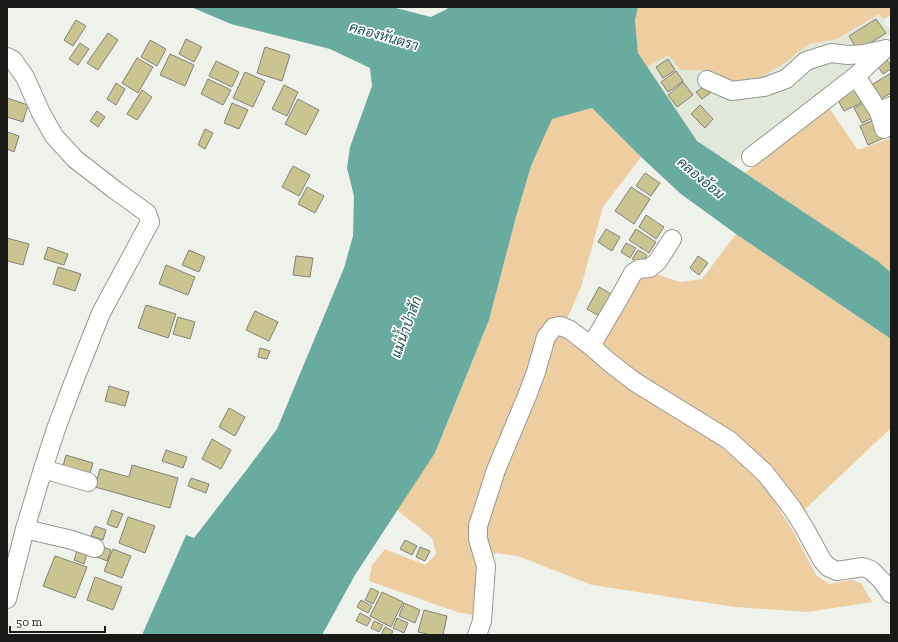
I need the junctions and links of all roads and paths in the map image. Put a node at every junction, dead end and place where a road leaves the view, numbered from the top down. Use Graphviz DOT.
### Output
graph roads {
  1 [pos="888,46"];
  2 [pos="7,57"];
  3 [pos="856,76"];
  4 [pos="707,80"];
  5 [pos="885,109"];
  6 [pos="884,129"];
  7 [pos="751,157"];
  8 [pos="672,239"];
  9 [pos="591,346"];
  10 [pos="43,469"];
  11 [pos="88,482"];
  12 [pos="25,529"];
  13 [pos="95,548"];
  14 [pos="891,594"];
  15 [pos="7,599"];
  16 [pos="477,635"];
  1 -- 3 [label="street"];
  1 -- 4 [label="street"];
  2 -- 10 [label="street"];
  3 -- 5 [label="street"];
  3 -- 7 [label="street"];
  5 -- 6 [label="street"];
  8 -- 9 [label="street"];
  9 -- 14 [label="street"];
  9 -- 16 [label="street"];
  10 -- 11 [label="street"];
  10 -- 12 [label="street"];
  12 -- 13 [label="street"];
  12 -- 15 [label="street"];
}
